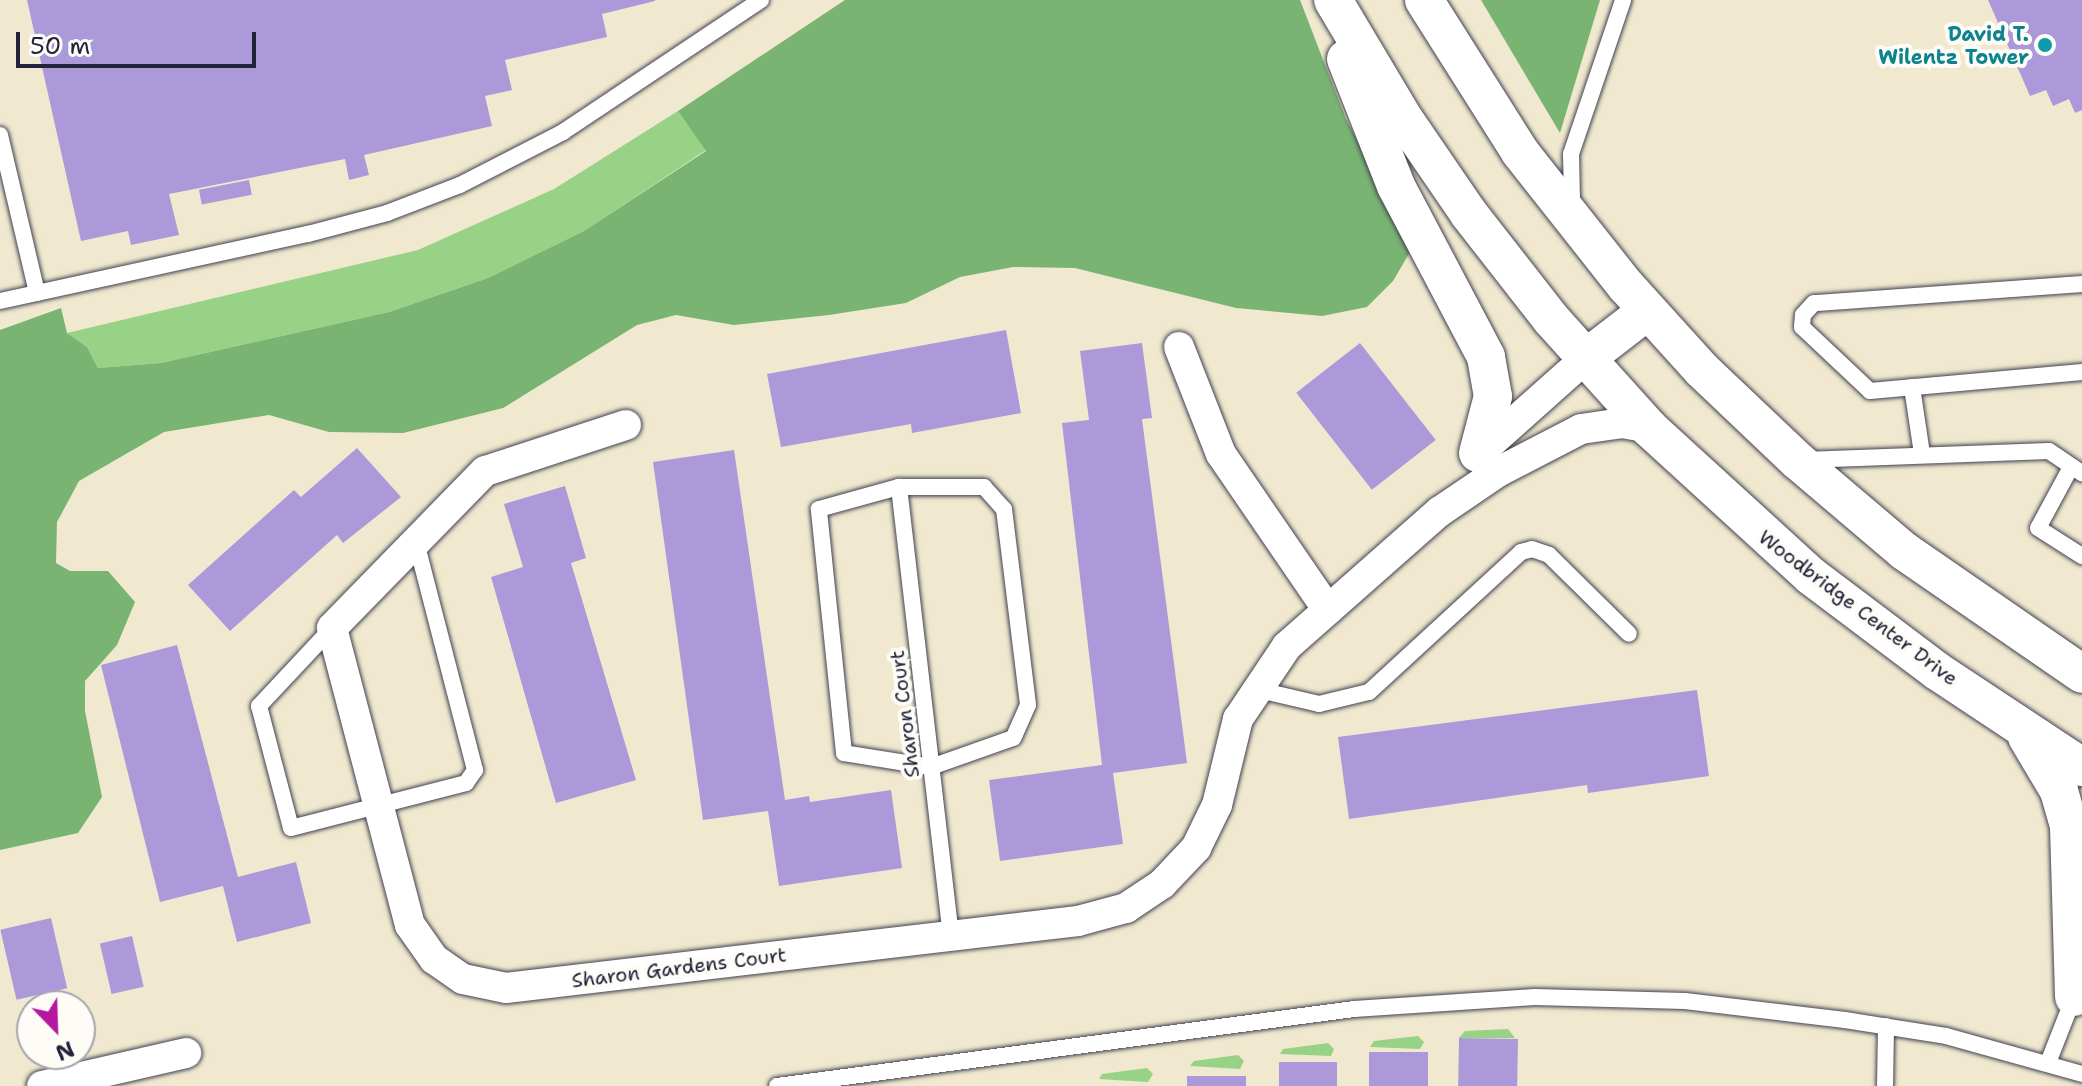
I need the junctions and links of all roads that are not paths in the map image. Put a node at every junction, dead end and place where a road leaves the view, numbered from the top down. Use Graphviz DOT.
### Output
graph roads {
  1 [pos="761,0"];
  2 [pos="1323,0"];
  3 [pos="1333,0"];
  4 [pos="1424,0"];
  5 [pos="1623,0"];
  6 [pos="0,135"];
  7 [pos="1590,243"];
  8 [pos="2082,284"];
  9 [pos="37,293"];
  10 [pos="0,301"];
  11 [pos="1647,311"];
  12 [pos="1179,347"];
  13 [pos="1585,359"];
  14 [pos="2082,372"];
  15 [pos="1912,387"];
  16 [pos="626,425"];
  17 [pos="1649,428"];
  18 [pos="1478,453"];
  19 [pos="1922,454"];
  20 [pos="1798,461"];
  21 [pos="2076,470"];
  22 [pos="899,487"];
  23 [pos="1439,512"];
  24 [pos="416,542"];
  25 [pos="2082,556"];
  26 [pos="1328,610"];
  27 [pos="332,628"];
  28 [pos="1629,634"];
  29 [pos="2082,674"];
  30 [pos="1255,689"];
  31 [pos="2017,726"];
  32 [pos="931,767"];
  33 [pos="2082,767"];
  34 [pos="377,810"];
  35 [pos="951,935"];
  36 [pos="2078,987"];
  37 [pos="1886,1026"];
  38 [pos="186,1053"];
  39 [pos="2048,1063"];
  40 [pos="2082,1074"];
  41 [pos="46,1086"];
  42 [pos="777,1086"];
  43 [pos="1885,1086"];
  1 -- 9 [label="lane"];
  2 -- 18 [label="street"];
  3 -- 13 [label="street, Woodbridge Center Drive"];
  4 -- 7 [label="street"];
  5 -- 7 [label="lane"];
  6 -- 9 [label="lane"];
  7 -- 11 [label="street"];
  8 -- 15 [label="lane"];
  9 -- 10 [label="lane"];
  11 -- 13 [label="street"];
  11 -- 20 [label="street"];
  12 -- 26 [label="street"];
  13 -- 17 [label="street, Woodbridge Center Drive"];
  13 -- 18 [label="street, Sharon Gardens Court"];
  14 -- 15 [label="lane"];
  15 -- 19 [label="lane"];
  16 -- 24 [label="street"];
  17 -- 23 [label="street, Sharon Gardens Court"];
  17 -- 31 [label="street, Woodbridge Center Drive"];
  18 -- 23 [label="street, Sharon Gardens Court"];
  19 -- 20 [label="lane"];
  19 -- 21 [label="lane"];
  20 -- 29 [label="street"];
  21 -- 25 [label="lane"];
  22 -- 32 [label="lane, Sharon Court"];
  22 -- 32 [label="lane"];
  22 -- 32 [label="lane"];
  23 -- 26 [label="street, Sharon Gardens Court"];
  24 -- 27 [label="street"];
  24 -- 34 [label="lane"];
  26 -- 30 [label="street, Sharon Gardens Court"];
  27 -- 34 [label="street, Sharon Gardens Court"];
  27 -- 34 [label="lane"];
  28 -- 30 [label="lane"];
  30 -- 35 [label="street, Sharon Gardens Court"];
  31 -- 33 [label="street, Woodbridge Center Drive"];
  31 -- 36 [label="street"];
  32 -- 35 [label="lane, Sharon Court"];
  34 -- 35 [label="street, Sharon Gardens Court"];
  36 -- 39 [label="lane"];
  37 -- 39 [label="lane"];
  37 -- 42 [label="lane"];
  37 -- 43 [label="lane"];
  38 -- 41 [label="street"];
  39 -- 40 [label="lane"];
}
